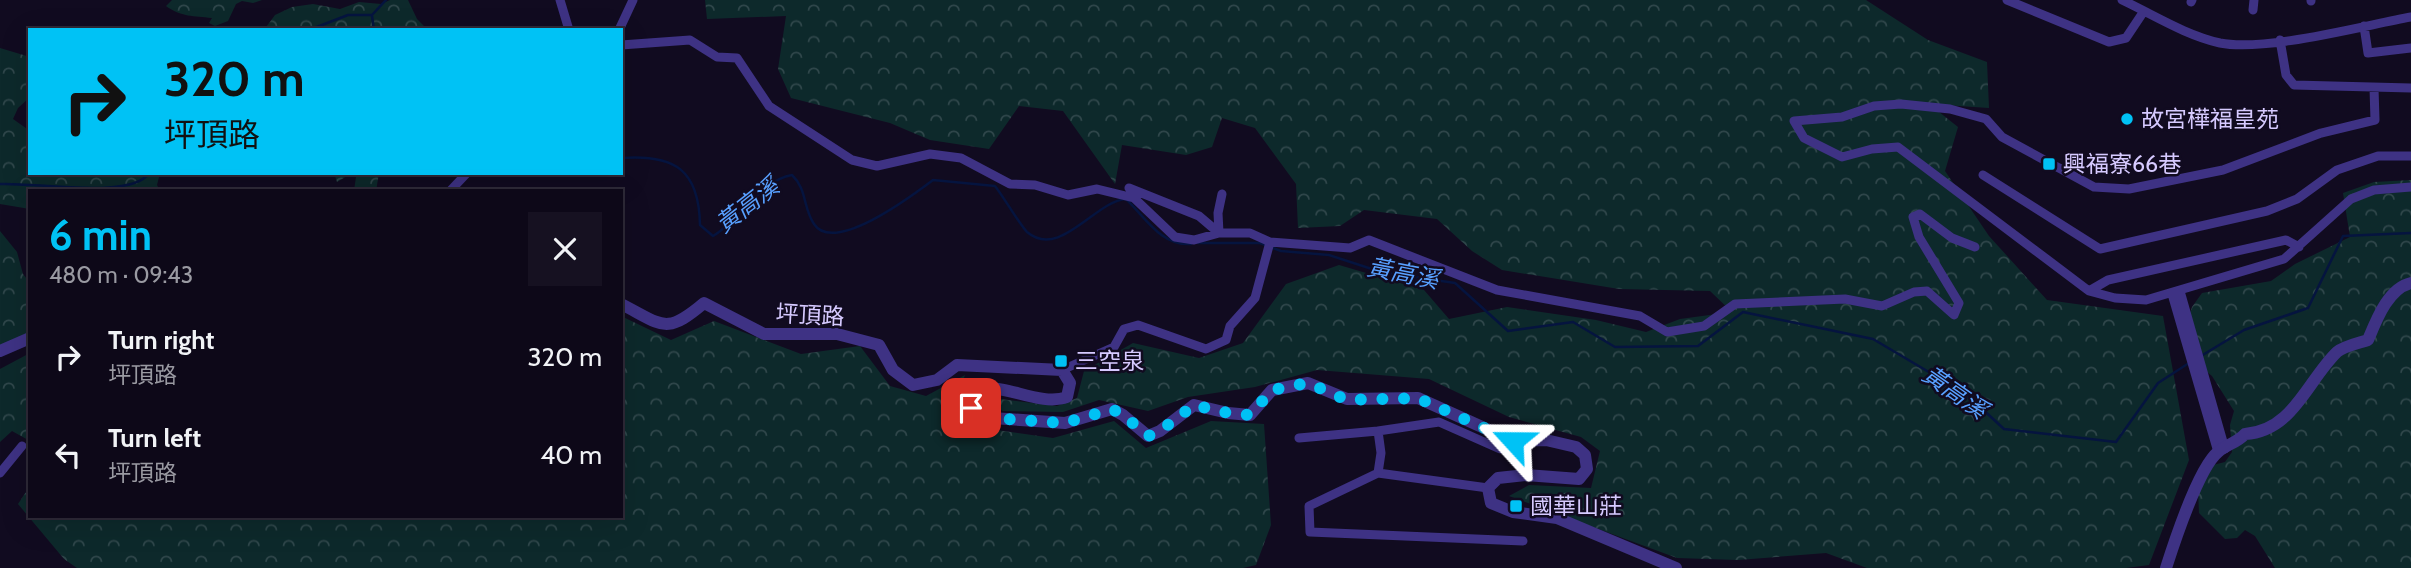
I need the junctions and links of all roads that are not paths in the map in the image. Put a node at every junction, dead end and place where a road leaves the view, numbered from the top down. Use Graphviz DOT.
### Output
graph roads {
  1 [pos="560,0"];
  2 [pos="633,0"];
  3 [pos="2007,0"];
  4 [pos="2122,0"];
  5 [pos="2254,0"];
  6 [pos="2144,10"];
  7 [pos="2253,10"];
  8 [pos="2411,17"];
  9 [pos="2364,26"];
  10 [pos="568,28"];
  11 [pos="620,28"];
  12 [pos="2280,40"];
  13 [pos="623,45"];
  14 [pos="2411,48"];
  15 [pos="2374,88"];
  16 [pos="2411,88"];
  17 [pos="2411,156"];
  18 [pos="465,175"];
  19 [pos="1983,175"];
  20 [pos="2411,187"];
  21 [pos="1129,188"];
  22 [pos="452,189"];
  23 [pos="1222,194"];
  24 [pos="1219,233"];
  25 [pos="1270,242"];
  26 [pos="1975,247"];
  27 [pos="2299,247"];
  28 [pos="2411,283"];
  29 [pos="2089,291"];
  30 [pos="2176,293"];
  31 [pos="623,305"];
  32 [pos="28,339"];
  33 [pos="0,351"];
  34 [pos="1062,370"];
  35 [pos="1378,431"];
  36 [pos="1299,439"];
  37 [pos="22,446"];
  38 [pos="1500,449"];
  39 [pos="2221,450"];
  40 [pos="0,473"];
  41 [pos="1378,473"];
  42 [pos="1488,488"];
  43 [pos="1523,541"];
  44 [pos="1676,568"];
  45 [pos="2166,568"];
  1 -- 10 [label="street"];
  2 -- 11 [label="street"];
  3 -- 6 [label="street"];
  4 -- 6 [label="street"];
  5 -- 7 [label="street"];
  6 -- 12 [label="street"];
  8 -- 9 [label="street"];
  9 -- 12 [label="street"];
  9 -- 14 [label="street"];
  12 -- 15 [label="street"];
  13 -- 24 [label="street"];
  15 -- 16 [label="street"];
  15 -- 29 [label="street"];
  17 -- 19 [label="street"];
  18 -- 22 [label="street"];
  20 -- 27 [label="street"];
  21 -- 24 [label="street"];
  23 -- 24 [label="street"];
  24 -- 25 [label="street"];
  25 -- 26 [label="street"];
  25 -- 34 [label="street"];
  27 -- 29 [label="street"];
  27 -- 30 [label="street"];
  28 -- 39 [label="street"];
  29 -- 30 [label="street"];
  30 -- 39 [label="street"];
  31 -- 34 [label="street, 坪頂路"];
  32 -- 33 [label="street"];
  34 -- 42 [label="street"];
  35 -- 36 [label="street"];
  35 -- 38 [label="street"];
  35 -- 41 [label="street"];
  37 -- 40 [label="street"];
  39 -- 45 [label="street"];
  41 -- 42 [label="street"];
  41 -- 43 [label="street"];
  42 -- 44 [label="street"];
}
